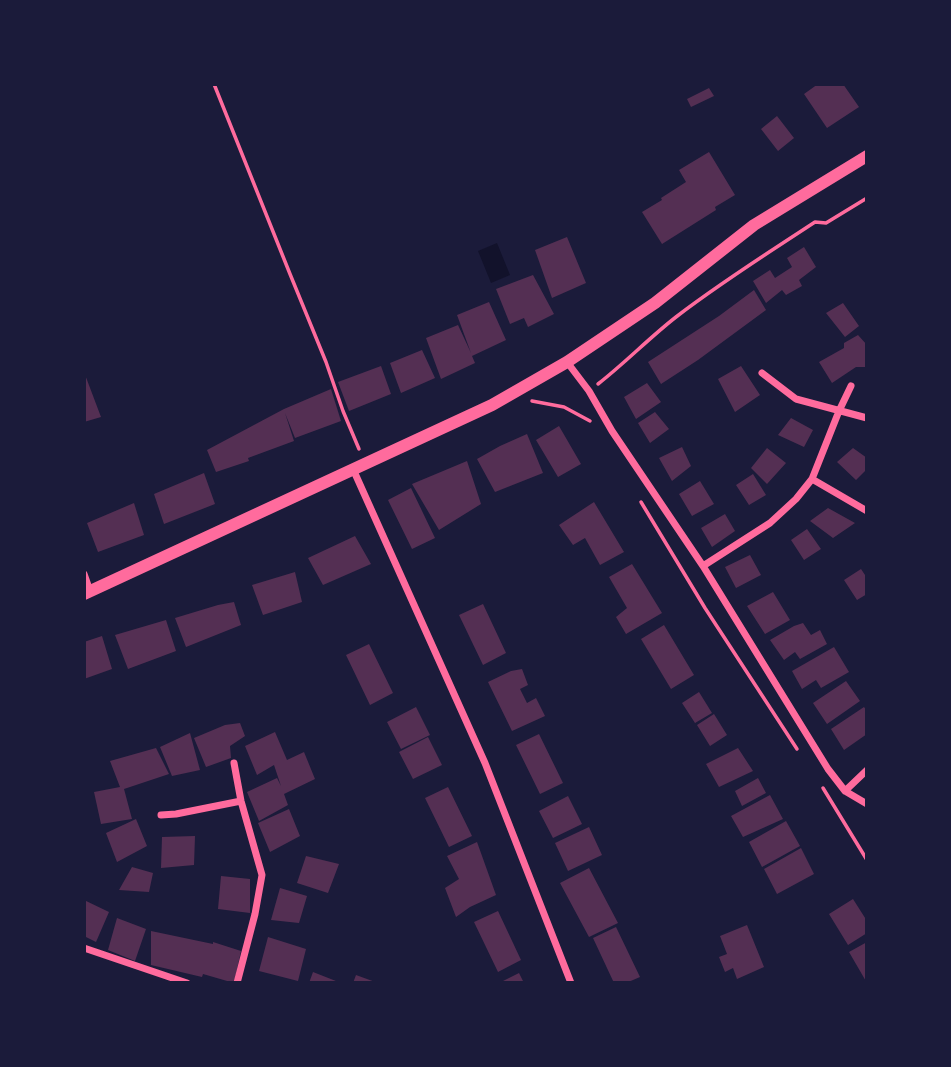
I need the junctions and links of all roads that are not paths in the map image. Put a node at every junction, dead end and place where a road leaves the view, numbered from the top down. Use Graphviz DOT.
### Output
graph roads {
  1 [pos="867,156"];
  2 [pos="567,362"];
  3 [pos="762,373"];
  4 [pos="850,386"];
  5 [pos="839,411"];
  6 [pos="867,418"];
  7 [pos="359,466"];
  8 [pos="813,479"];
  9 [pos="867,511"];
  10 [pos="703,566"];
  11 [pos="84,574"];
  12 [pos="87,592"];
  13 [pos="234,764"];
  14 [pos="867,770"];
  15 [pos="845,792"];
  16 [pos="242,801"];
  17 [pos="867,804"];
  18 [pos="160,815"];
  19 [pos="84,948"];
  20 [pos="187,983"];
  21 [pos="237,983"];
  22 [pos="571,983"];
  1 -- 2 [label="street"];
  2 -- 7 [label="street"];
  2 -- 10 [label="street"];
  3 -- 5 [label="street"];
  4 -- 5 [label="street"];
  5 -- 6 [label="street"];
  5 -- 8 [label="street"];
  7 -- 12 [label="street"];
  7 -- 22 [label="street"];
  8 -- 9 [label="street"];
  8 -- 10 [label="street"];
  10 -- 15 [label="street"];
  11 -- 12 [label="street"];
  13 -- 16 [label="street"];
  14 -- 15 [label="street"];
  15 -- 17 [label="street"];
  16 -- 18 [label="street"];
  16 -- 21 [label="street"];
  19 -- 20 [label="street"];
}
